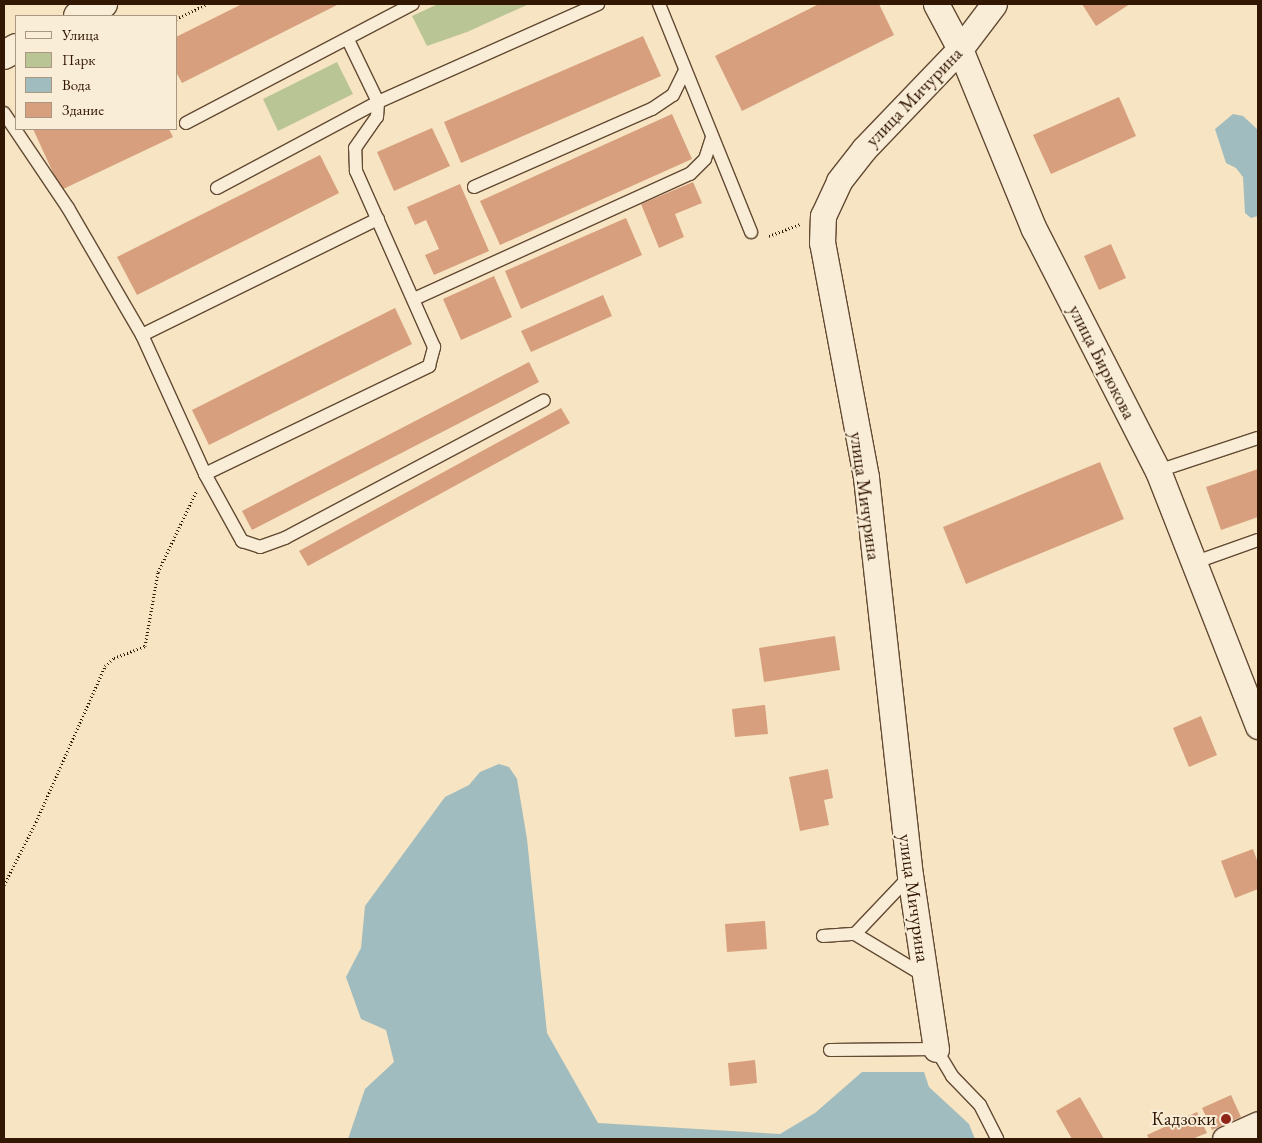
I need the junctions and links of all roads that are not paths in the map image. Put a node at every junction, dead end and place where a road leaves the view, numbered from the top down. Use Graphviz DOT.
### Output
graph roads {
  1 [pos="103,4"];
  2 [pos="413,4"];
  3 [pos="598,4"];
  4 [pos="659,4"];
  5 [pos="936,4"];
  6 [pos="994,4"];
  7 [pos="80,15"];
  8 [pos="348,40"];
  9 [pos="15,49"];
  10 [pos="960,49"];
  11 [pos="4,55"];
  12 [pos="686,70"];
  13 [pos="378,102"];
  14 [pos="4,113"];
  15 [pos="186,123"];
  16 [pos="15,129"];
  17 [pos="15,130"];
  18 [pos="712,137"];
  19 [pos="474,187"];
  20 [pos="216,188"];
  21 [pos="378,219"];
  22 [pos="751,232"];
  23 [pos="414,299"];
  24 [pos="142,335"];
  25 [pos="544,400"];
  26 [pos="1258,438"];
  27 [pos="1158,471"];
  28 [pos="205,474"];
  29 [pos="1258,540"];
  30 [pos="1196,562"];
  31 [pos="1258,726"];
  32 [pos="910,876"];
  33 [pos="855,934"];
  34 [pos="822,936"];
  35 [pos="924,976"];
  36 [pos="936,1049"];
  37 [pos="830,1050"];
  38 [pos="1258,1124"];
  39 [pos="997,1139"];
  40 [pos="1225,1139"];
  1 -- 7 [label="street"];
  2 -- 8 [label="lane"];
  3 -- 13 [label="lane"];
  4 -- 12 [label="lane"];
  5 -- 10 [label="street, улица Бирюкова"];
  6 -- 10 [label="street, улица Мичурина"];
  8 -- 13 [label="lane"];
  8 -- 15 [label="lane"];
  9 -- 11 [label="street"];
  10 -- 27 [label="street, улица Бирюкова"];
  10 -- 32 [label="street, улица Мичурина"];
  12 -- 18 [label="lane"];
  12 -- 19 [label="lane"];
  13 -- 20 [label="lane"];
  13 -- 21 [label="lane"];
  14 -- 16 [label="lane"];
  17 -- 24 [label="lane"];
  18 -- 22 [label="lane"];
  18 -- 23 [label="lane"];
  21 -- 23 [label="lane"];
  21 -- 24 [label="lane"];
  23 -- 28 [label="lane"];
  24 -- 28 [label="lane"];
  25 -- 28 [label="lane"];
  26 -- 27 [label="lane"];
  27 -- 30 [label="street, улица Бирюкова"];
  29 -- 30 [label="lane"];
  30 -- 31 [label="street, улица Бирюкова"];
  32 -- 33 [label="lane"];
  32 -- 35 [label="street, улица Мичурина"];
  33 -- 34 [label="lane"];
  33 -- 35 [label="lane"];
  35 -- 36 [label="street, улица Мичурина"];
  36 -- 37 [label="lane"];
  36 -- 39 [label="lane"];
  38 -- 40 [label="street"];
}
